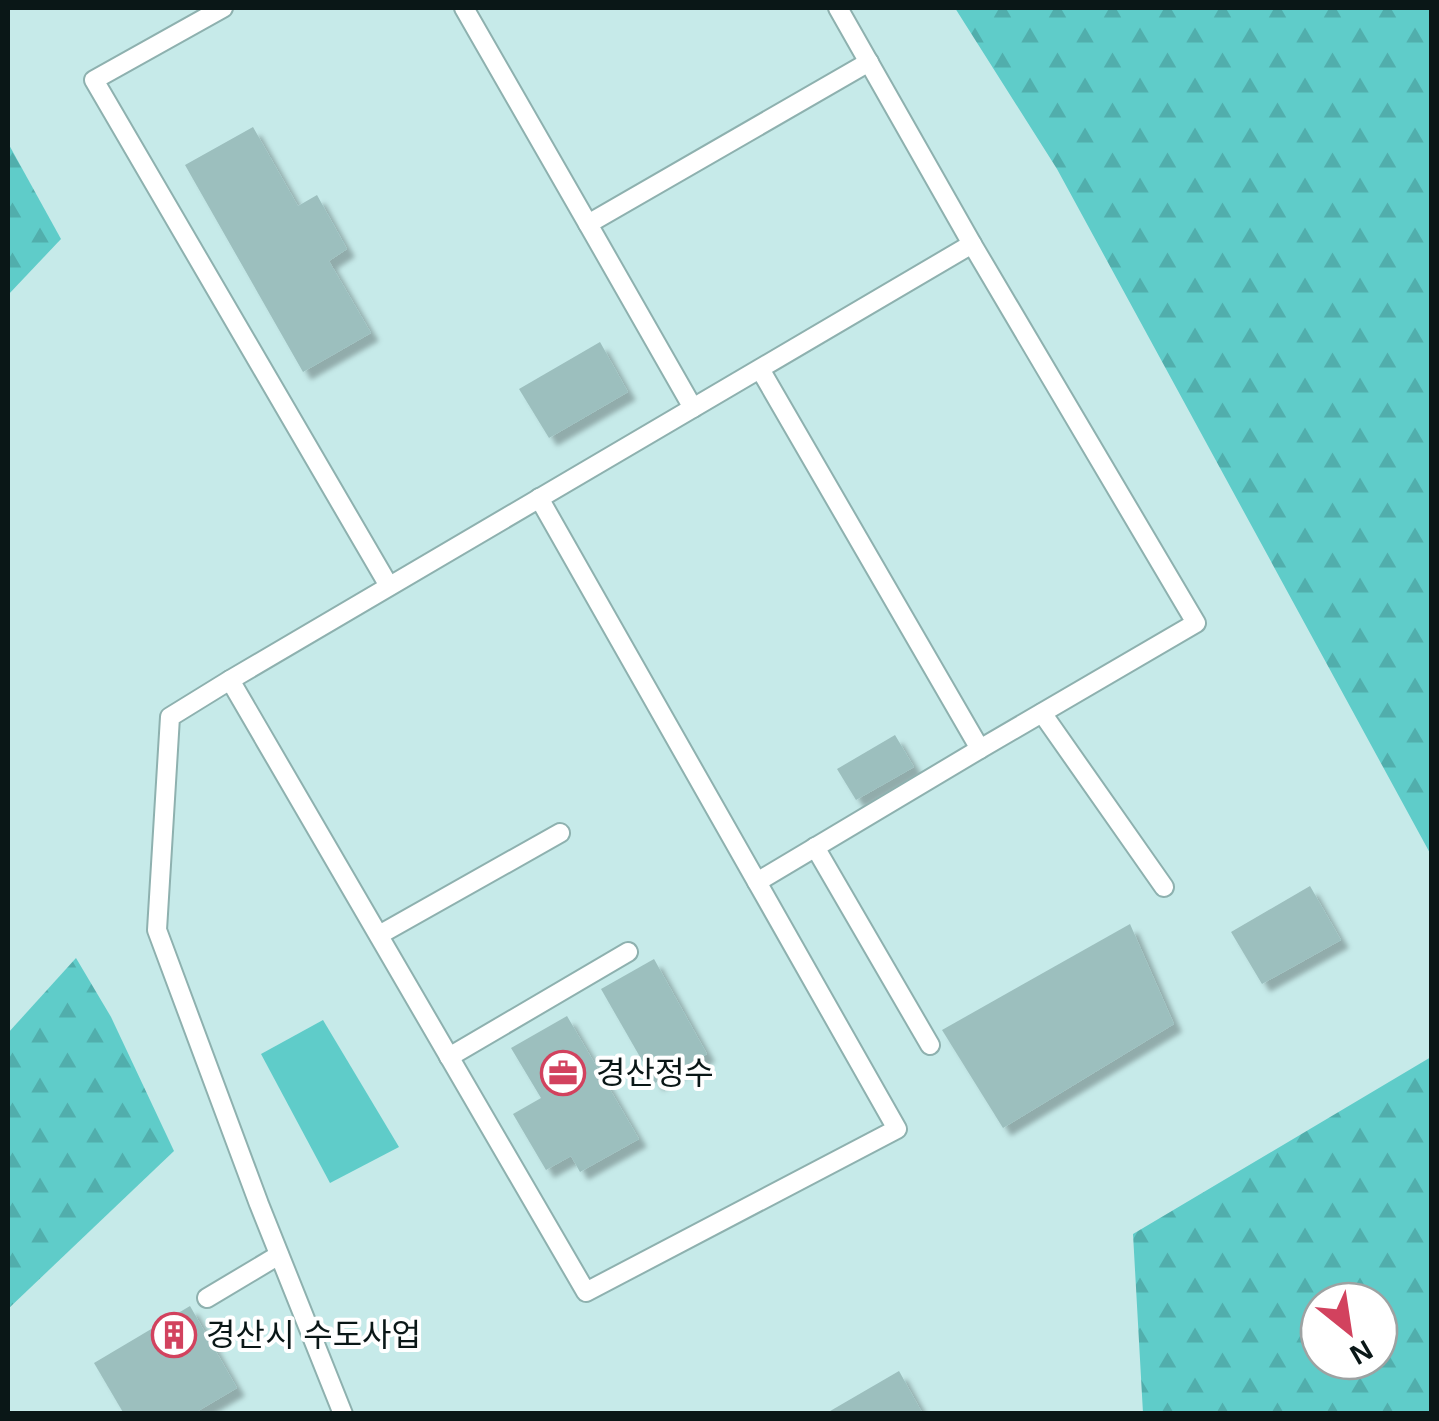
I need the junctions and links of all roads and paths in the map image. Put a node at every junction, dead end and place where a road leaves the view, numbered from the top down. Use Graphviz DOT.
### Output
graph roads {
  1 [pos="223,8"];
  2 [pos="464,8"];
  3 [pos="838,8"];
  4 [pos="868,62"];
  5 [pos="588,224"];
  6 [pos="972,244"];
  7 [pos="760,368"];
  8 [pos="692,408"];
  9 [pos="539,498"];
  10 [pos="389,586"];
  11 [pos="230,680"];
  12 [pos="1042,713"];
  13 [pos="980,749"];
  14 [pos="560,833"];
  15 [pos="815,847"];
  16 [pos="757,882"];
  17 [pos="1164,887"];
  18 [pos="379,936"];
  19 [pos="628,952"];
  20 [pos="930,1045"];
  21 [pos="449,1056"];
  22 [pos="279,1255"];
  23 [pos="207,1298"];
  24 [pos="343,1414"];
  1 -- 10 [label="lane"];
  2 -- 5 [label="lane"];
  3 -- 4 [label="lane"];
  4 -- 5 [label="lane"];
  4 -- 6 [label="lane"];
  5 -- 8 [label="lane"];
  6 -- 7 [label="lane"];
  6 -- 12 [label="lane"];
  7 -- 8 [label="lane"];
  7 -- 13 [label="lane"];
  8 -- 9 [label="lane"];
  9 -- 10 [label="lane"];
  9 -- 16 [label="lane"];
  10 -- 11 [label="lane"];
  11 -- 18 [label="lane"];
  11 -- 22 [label="lane"];
  12 -- 13 [label="lane"];
  12 -- 17 [label="lane"];
  13 -- 15 [label="lane"];
  14 -- 18 [label="lane"];
  15 -- 16 [label="lane"];
  15 -- 20 [label="lane"];
  16 -- 21 [label="lane"];
  18 -- 21 [label="lane"];
  19 -- 21 [label="lane"];
  22 -- 23 [label="lane"];
  22 -- 24 [label="lane"];
}
